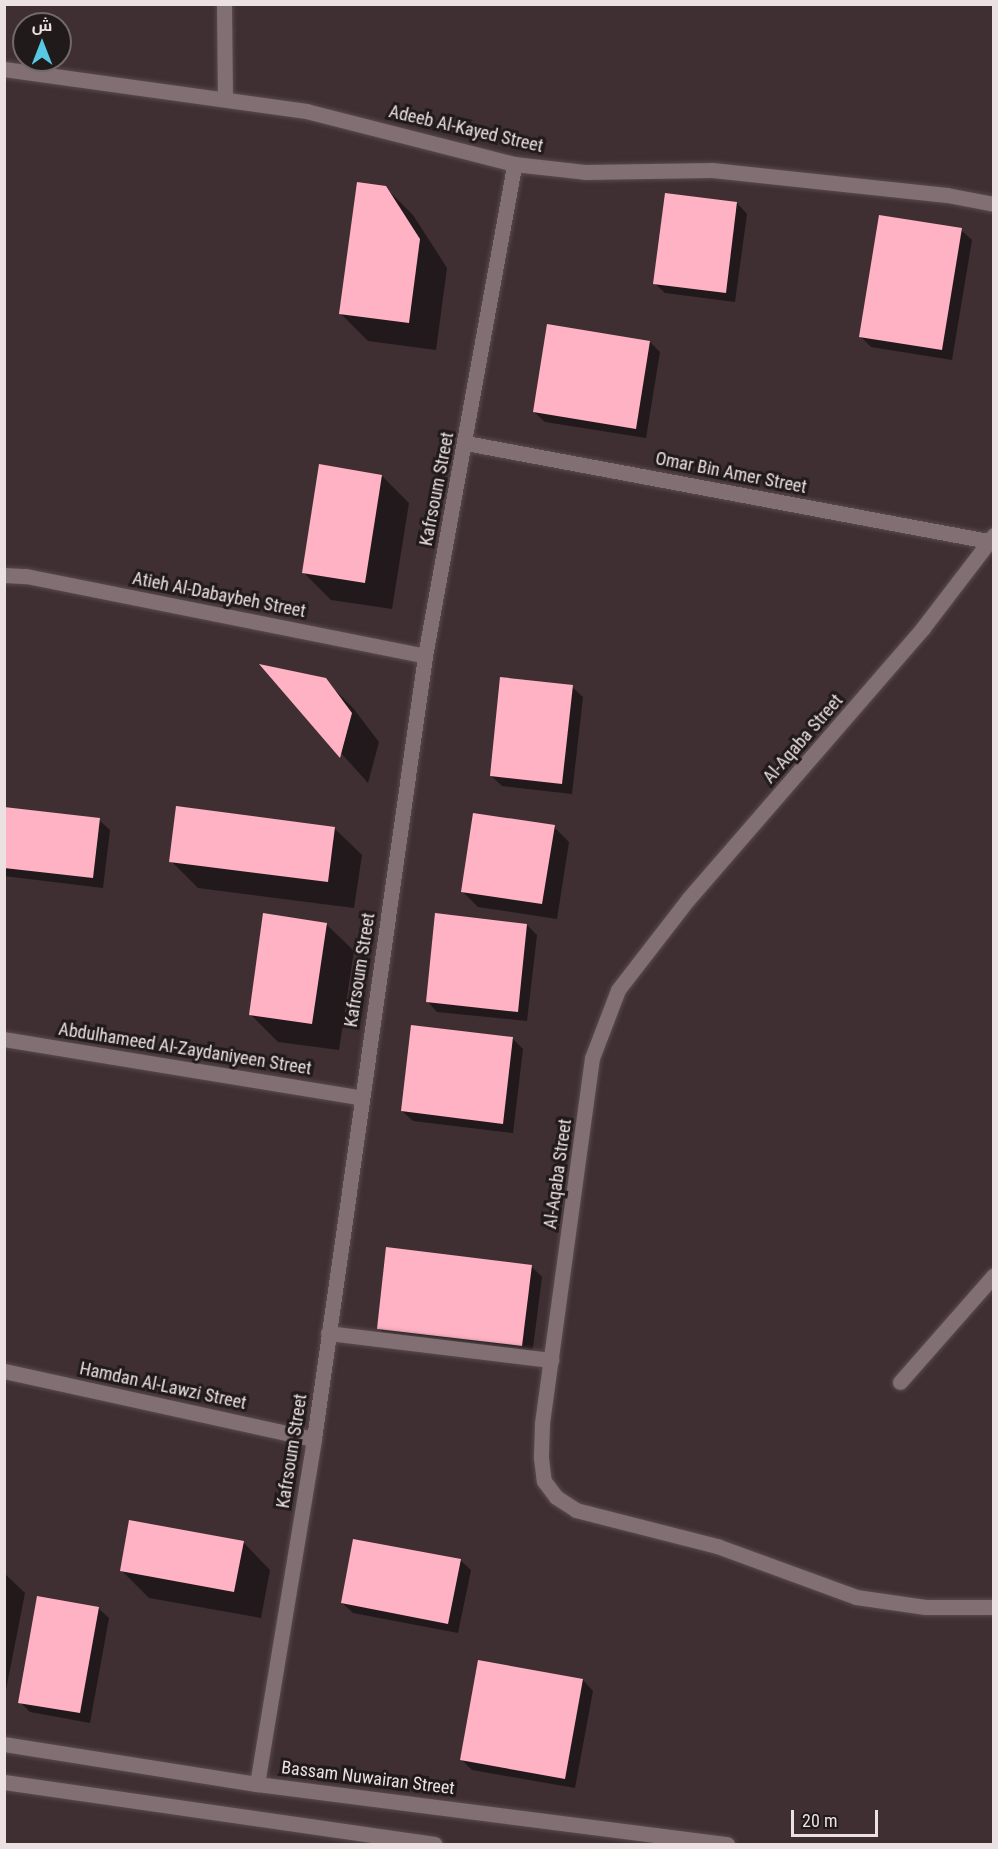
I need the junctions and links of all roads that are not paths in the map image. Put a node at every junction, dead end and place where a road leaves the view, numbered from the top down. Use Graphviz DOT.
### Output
graph roads {
  1 [pos="224,4"];
  2 [pos="4,69"];
  3 [pos="225,98"];
  4 [pos="514,164"];
  5 [pos="993,204"];
  6 [pos="466,443"];
  7 [pos="991,538"];
  8 [pos="4,575"];
  9 [pos="425,656"];
  10 [pos="4,1039"];
  11 [pos="360,1097"];
  12 [pos="993,1275"];
  13 [pos="328,1333"];
  14 [pos="551,1360"];
  15 [pos="4,1371"];
  16 [pos="900,1382"];
  17 [pos="314,1439"];
  18 [pos="993,1607"];
  19 [pos="4,1744"];
  20 [pos="4,1782"];
  21 [pos="257,1784"];
  22 [pos="435,1845"];
  23 [pos="727,1845"];
  1 -- 3 [label="street"];
  2 -- 3 [label="street, Adeeb Al-Kayed Street"];
  3 -- 4 [label="street, Adeeb Al-Kayed Street"];
  4 -- 5 [label="street, Adeeb Al-Kayed Street"];
  4 -- 6 [label="street, Kafrsoum Street"];
  6 -- 7 [label="street, Omar Bin Amer Street"];
  6 -- 9 [label="street, Kafrsoum Street"];
  7 -- 14 [label="street, Al-Aqaba Street"];
  8 -- 9 [label="street, Atieh Al-Dabaybeh Street"];
  9 -- 11 [label="street, Kafrsoum Street"];
  10 -- 11 [label="street, Abdulhameed Al-Zaydaniyeen Street"];
  11 -- 13 [label="street, Kafrsoum Street"];
  12 -- 16 [label="street"];
  13 -- 14 [label="street"];
  13 -- 17 [label="street, Kafrsoum Street"];
  14 -- 18 [label="street, Al-Aqaba Street"];
  15 -- 17 [label="street, Hamdan Al-Lawzi Street"];
  17 -- 21 [label="street, Kafrsoum Street"];
  19 -- 21 [label="street, Bassam Nuwairan Street"];
  20 -- 22 [label="street"];
  21 -- 23 [label="street, Bassam Nuwairan Street"];
}
